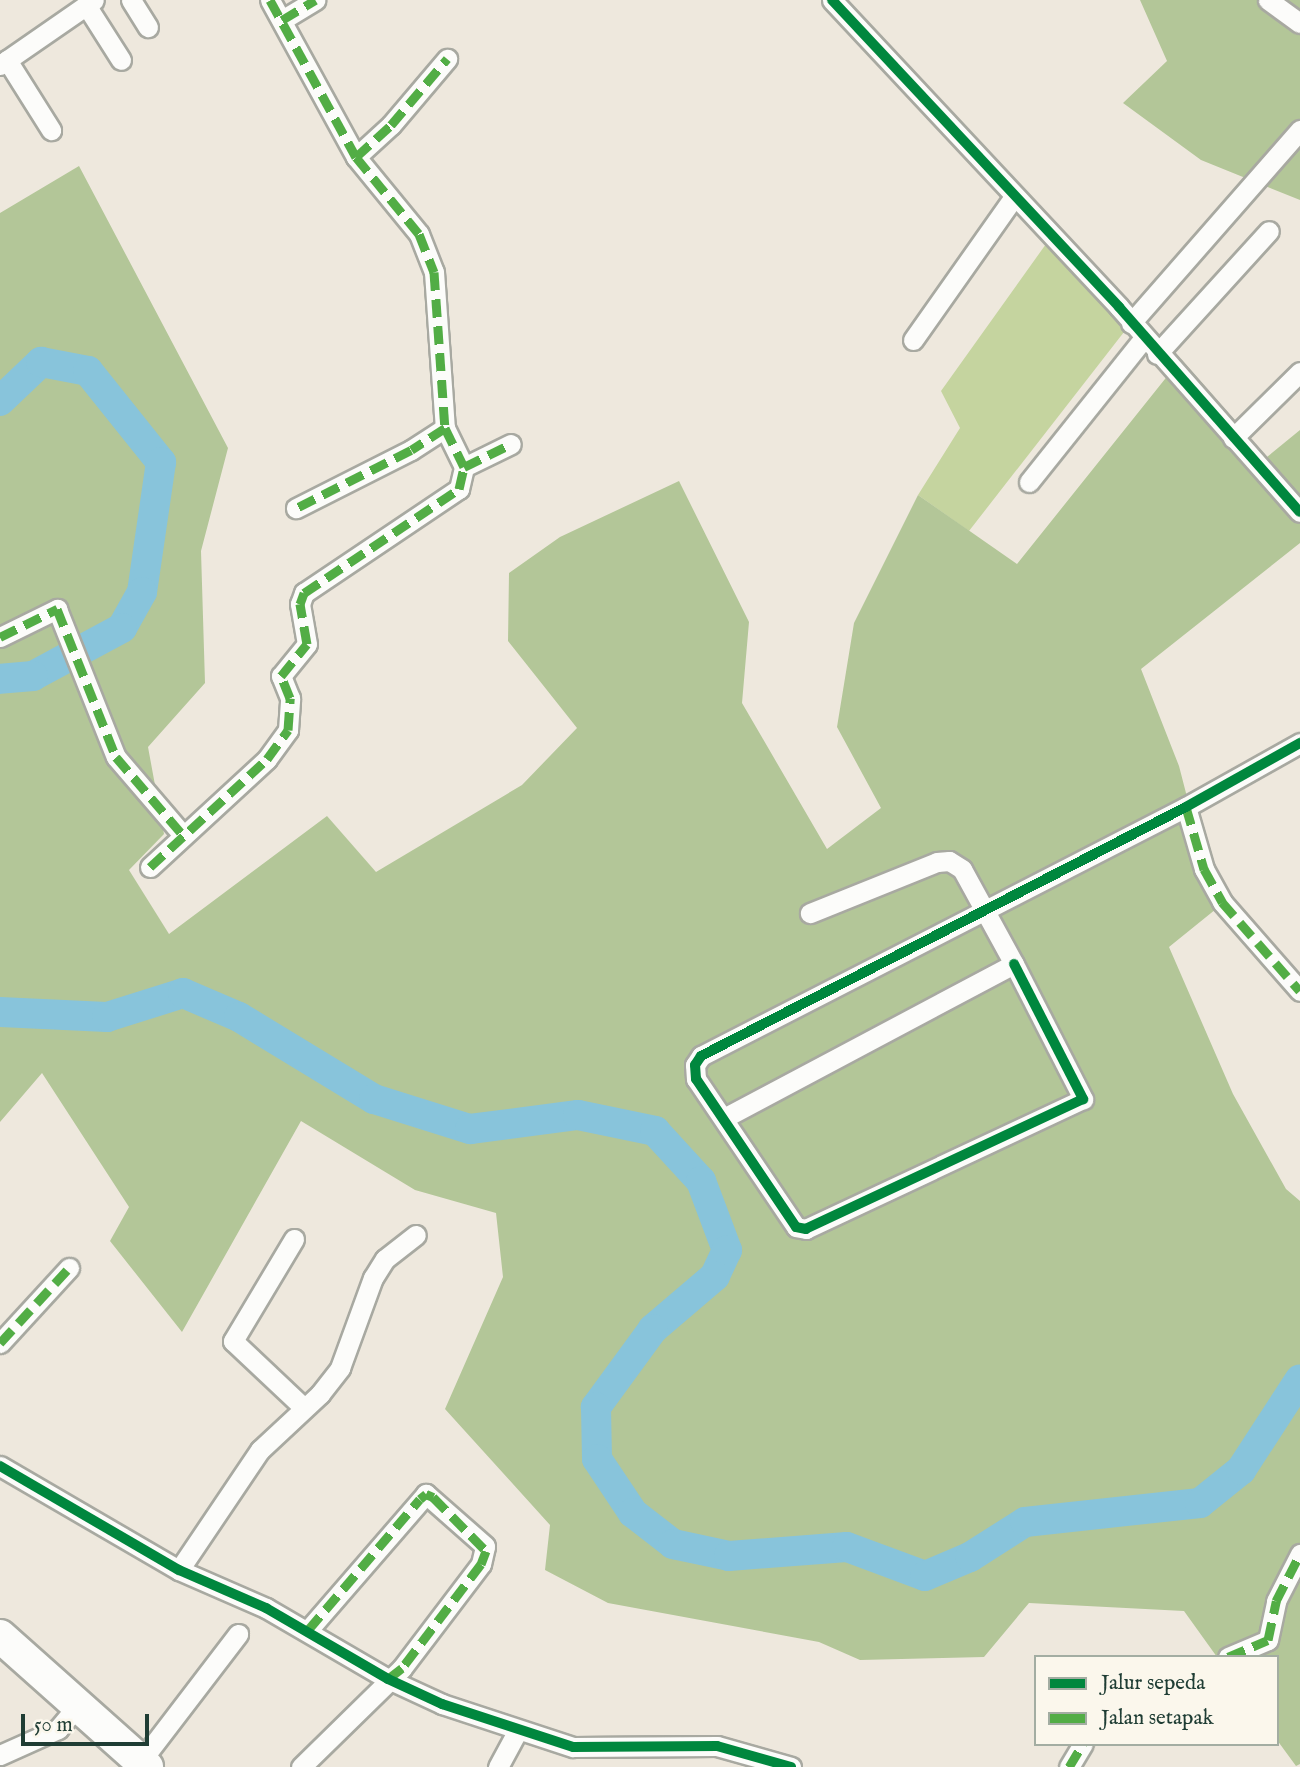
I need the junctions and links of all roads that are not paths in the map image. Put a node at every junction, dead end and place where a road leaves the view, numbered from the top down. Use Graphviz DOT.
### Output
graph roads {
  1 [pos="131,0"];
  2 [pos="270,0"];
  3 [pos="315,0"];
  4 [pos="832,0"];
  5 [pos="1268,0"];
  6 [pos="90,3"];
  7 [pos="282,20"];
  8 [pos="1300,23"];
  9 [pos="148,27"];
  10 [pos="447,59"];
  11 [pos="121,60"];
  12 [pos="3,63"];
  13 [pos="1300,130"];
  14 [pos="51,131"];
  15 [pos="356,157"];
  16 [pos="1014,197"];
  17 [pos="1269,231"];
  18 [pos="1137,330"];
  19 [pos="913,340"];
  20 [pos="1157,354"];
  21 [pos="1300,372"];
  22 [pos="445,428"];
  23 [pos="1233,438"];
  24 [pos="512,444"];
  25 [pos="464,467"];
  26 [pos="1030,482"];
  27 [pos="296,508"];
  28 [pos="1300,512"];
  29 [pos="0,638"];
  30 [pos="1300,743"];
  31 [pos="1186,807"];
  32 [pos="182,834"];
  33 [pos="150,867"];
  34 [pos="985,910"];
  35 [pos="810,913"];
  36 [pos="1014,964"];
  37 [pos="1300,991"];
  38 [pos="724,1118"];
  39 [pos="416,1234"];
  40 [pos="294,1239"];
  41 [pos="69,1268"];
  42 [pos="0,1343"];
  43 [pos="303,1407"];
  44 [pos="0,1466"];
  45 [pos="1300,1554"];
  46 [pos="179,1570"];
  47 [pos="308,1630"];
  48 [pos="238,1634"];
  49 [pos="0,1636"];
  50 [pos="1233,1655"];
  51 [pos="388,1679"];
  52 [pos="77,1706"];
  53 [pos="518,1730"];
  54 [pos="1082,1746"];
  55 [pos="0,1755"];
  56 [pos="144,1764"];
  57 [pos="301,1767"];
  58 [pos="498,1767"];
  59 [pos="791,1767"];
  60 [pos="1069,1767"];
  1 -- 9 [label="street"];
  2 -- 7 [label="street"];
  3 -- 7 [label="street"];
  4 -- 16 [label="street"];
  5 -- 8 [label="street"];
  6 -- 11 [label="street"];
  6 -- 12 [label="street"];
  7 -- 15 [label="street"];
  10 -- 15 [label="street"];
  12 -- 14 [label="street"];
  13 -- 18 [label="street"];
  15 -- 22 [label="street"];
  16 -- 18 [label="street"];
  16 -- 19 [label="street"];
  17 -- 20 [label="street"];
  18 -- 20 [label="street"];
  18 -- 26 [label="street"];
  20 -- 23 [label="street"];
  21 -- 23 [label="street"];
  22 -- 25 [label="street"];
  22 -- 27 [label="street"];
  23 -- 28 [label="street"];
  24 -- 25 [label="street"];
  25 -- 32 [label="street"];
  29 -- 32 [label="street"];
  30 -- 31 [label="street"];
  31 -- 34 [label="street"];
  31 -- 37 [label="street"];
  32 -- 33 [label="street"];
  34 -- 35 [label="street"];
  34 -- 36 [label="street"];
  34 -- 38 [label="street"];
  36 -- 38 [label="street"];
  36 -- 38 [label="street"];
  39 -- 43 [label="street"];
  40 -- 43 [label="street"];
  41 -- 42 [label="street"];
  43 -- 46 [label="street"];
  44 -- 46 [label="street"];
  45 -- 50 [label="street"];
  46 -- 47 [label="street"];
  47 -- 51 [label="street"];
  47 -- 51 [label="street"];
  48 -- 56 [label="street"];
  49 -- 52 [label="main road"];
  51 -- 53 [label="street"];
  51 -- 57 [label="street"];
  52 -- 55 [label="street"];
  52 -- 56 [label="main road"];
  53 -- 58 [label="street"];
  53 -- 59 [label="street"];
  54 -- 60 [label="street"];
}
